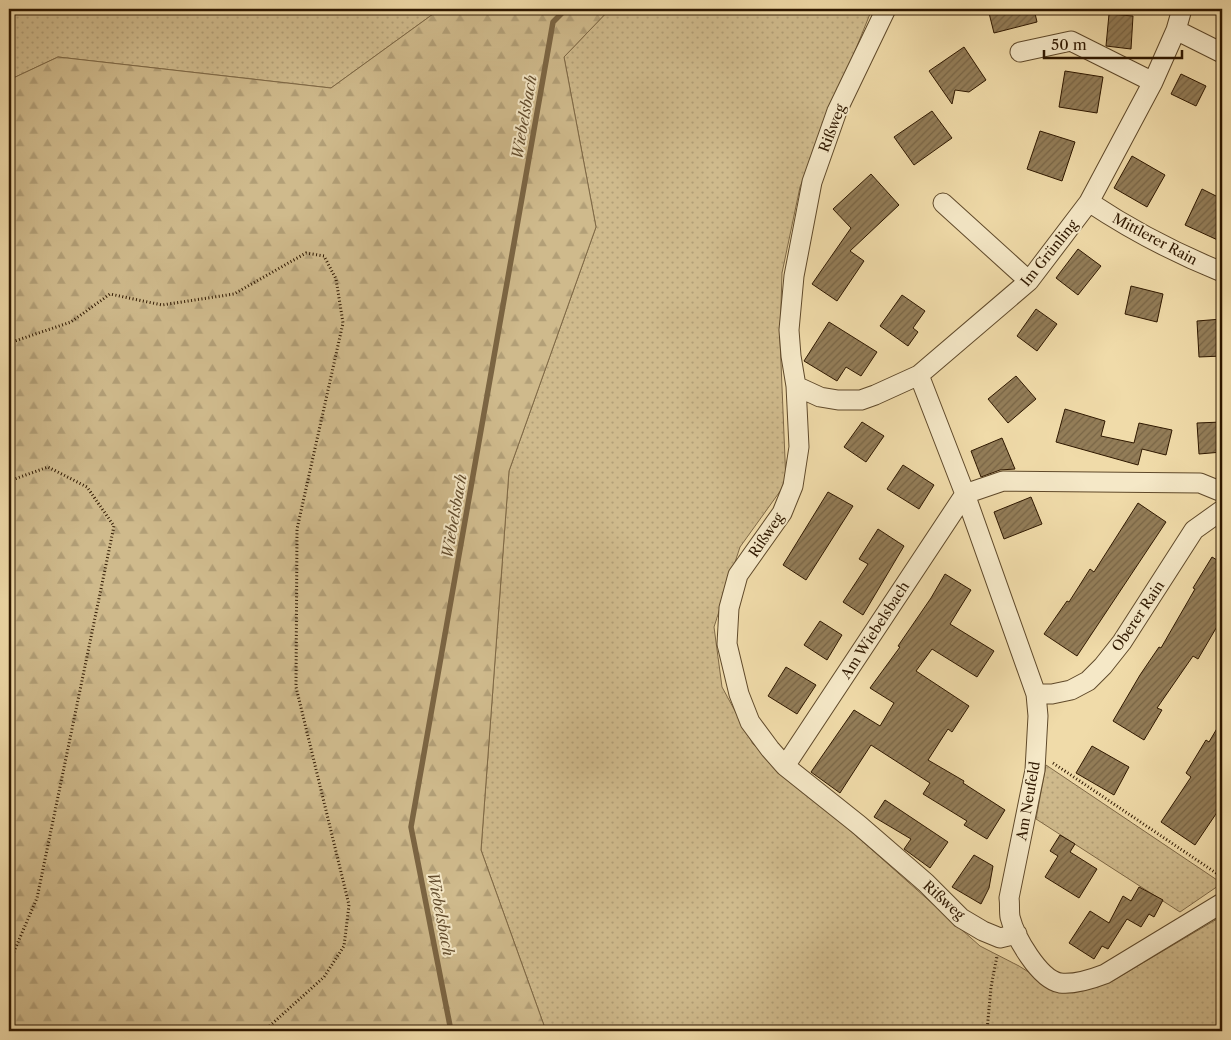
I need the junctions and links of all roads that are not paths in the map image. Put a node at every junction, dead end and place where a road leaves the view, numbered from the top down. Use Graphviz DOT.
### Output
graph roads {
  1 [pos="886,9"];
  2 [pos="1182,9"];
  3 [pos="1176,30"];
  4 [pos="1020,52"];
  5 [pos="1222,53"];
  6 [pos="1153,82"];
  7 [pos="1089,202"];
  8 [pos="942,203"];
  9 [pos="1222,272"];
  10 [pos="1029,281"];
  11 [pos="919,375"];
  12 [pos="796,386"];
  13 [pos="1222,492"];
  14 [pos="965,494"];
  15 [pos="1222,510"];
  16 [pos="1036,694"];
  17 [pos="785,766"];
  18 [pos="1222,903"];
  19 [pos="1009,936"];
  1 -- 12 [label="street, Rißweg"];
  2 -- 3 [label="street, Im Grünling"];
  3 -- 5 [label="street"];
  3 -- 6 [label="street, Im Grünling"];
  4 -- 6 [label="street"];
  6 -- 7 [label="street, Im Grünling"];
  7 -- 9 [label="street, Mittlerer Rain"];
  7 -- 10 [label="street, Im Grünling"];
  8 -- 10 [label="street"];
  10 -- 11 [label="street, Im Grünling"];
  11 -- 12 [label="street, Im Grünling"];
  11 -- 14 [label="street, Am Neufeld"];
  12 -- 17 [label="street, Rißweg"];
  13 -- 14 [label="street"];
  14 -- 16 [label="street, Am Neufeld"];
  14 -- 17 [label="street, Am Wiebelsbach"];
  15 -- 16 [label="street, Oberer Rain"];
  16 -- 19 [label="street, Am Neufeld"];
  17 -- 19 [label="street, Rißweg"];
  18 -- 19 [label="street, Am Neufeld"];
}
